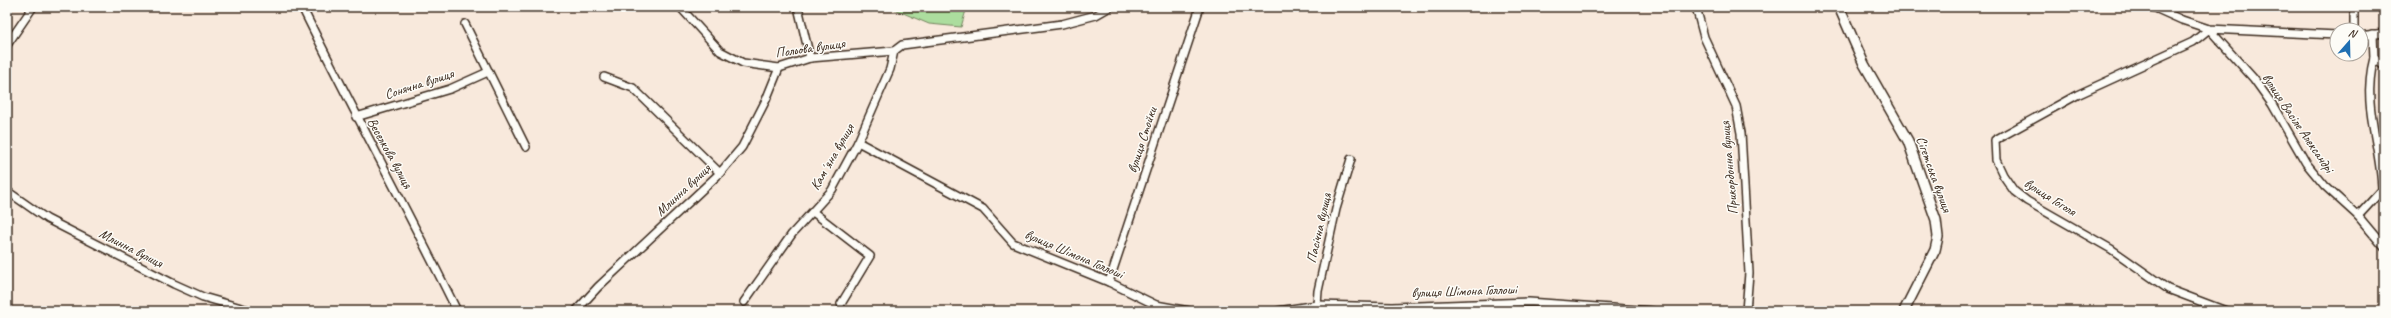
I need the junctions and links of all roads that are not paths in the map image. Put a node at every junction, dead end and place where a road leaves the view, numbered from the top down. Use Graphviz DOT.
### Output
graph roads {
  1 [pos="33,7"];
  2 [pos="302,7"];
  3 [pos="680,7"];
  4 [pos="798,7"];
  5 [pos="1110,7"];
  6 [pos="1200,7"];
  7 [pos="1696,7"];
  8 [pos="1839,7"];
  9 [pos="2153,7"];
  10 [pos="2354,7"];
  11 [pos="2354,22"];
  12 [pos="465,24"];
  13 [pos="2209,29"];
  14 [pos="2384,33"];
  15 [pos="2373,34"];
  16 [pos="2329,35"];
  17 [pos="2369,35"];
  18 [pos="7,45"];
  19 [pos="894,51"];
  20 [pos="810,58"];
  21 [pos="2374,58"];
  22 [pos="2384,66"];
  23 [pos="779,68"];
  24 [pos="488,72"];
  25 [pos="604,77"];
  26 [pos="356,117"];
  27 [pos="858,142"];
  28 [pos="526,147"];
  29 [pos="1350,159"];
  30 [pos="720,173"];
  31 [pos="7,190"];
  32 [pos="813,212"];
  33 [pos="2358,216"];
  34 [pos="2384,248"];
  35 [pos="1109,282"];
  36 [pos="744,302"];
  37 [pos="841,304"];
  38 [pos="1317,305"];
  39 [pos="252,311"];
  40 [pos="457,311"];
  41 [pos="576,311"];
  42 [pos="1189,311"];
  43 [pos="1278,311"];
  44 [pos="1652,311"];
  45 [pos="1746,311"];
  46 [pos="1904,311"];
  47 [pos="2226,311"];
  1 -- 18 [label="street"];
  2 -- 26 [label="street, Веселкова вулиця"];
  3 -- 23 [label="street, Польова вулиця"];
  4 -- 20 [label="street"];
  5 -- 19 [label="street, Польова вулиця"];
  6 -- 35 [label="street, вулиця Стойки"];
  7 -- 45 [label="street, Прикордонна вулиця"];
  8 -- 46 [label="street, Сігетська вулиця"];
  9 -- 13 [label="street"];
  10 -- 11 [label="street"];
  12 -- 24 [label="street"];
  13 -- 16 [label="street"];
  13 -- 33 [label="street, вулиця Васіле Александрі"];
  13 -- 47 [label="street, вулиця Гоголя"];
  14 -- 15 [label="street"];
  15 -- 17 [label="street"];
  15 -- 21 [label="street"];
  19 -- 20 [label="street, Польова вулиця"];
  19 -- 27 [label="street, Камʼяна вулиця"];
  20 -- 23 [label="street, Польова вулиця"];
  21 -- 22 [label="street"];
  21 -- 33 [label="street"];
  23 -- 30 [label="street, Млинна вулиця"];
  24 -- 26 [label="street, Сонячна вулиця"];
  24 -- 28 [label="street"];
  25 -- 30 [label="street"];
  26 -- 40 [label="street, Веселкова вулиця"];
  27 -- 32 [label="street, Камʼяна вулиця"];
  27 -- 35 [label="street, вулиця Шімона Голлоші"];
  29 -- 38 [label="street, Пасічна вулиця"];
  30 -- 41 [label="street, Млинна вулиця"];
  31 -- 39 [label="street, Млинна вулиця"];
  32 -- 36 [label="street, Камʼяна вулиця"];
  32 -- 37 [label="street"];
  33 -- 34 [label="street, вулиця Васіле Александрі"];
  35 -- 42 [label="street, вулиця Шімона Голлоші"];
  38 -- 43 [label="street, вулиця Шімона Голлоші"];
  38 -- 44 [label="street, вулиця Шімона Голлоші"];
}
